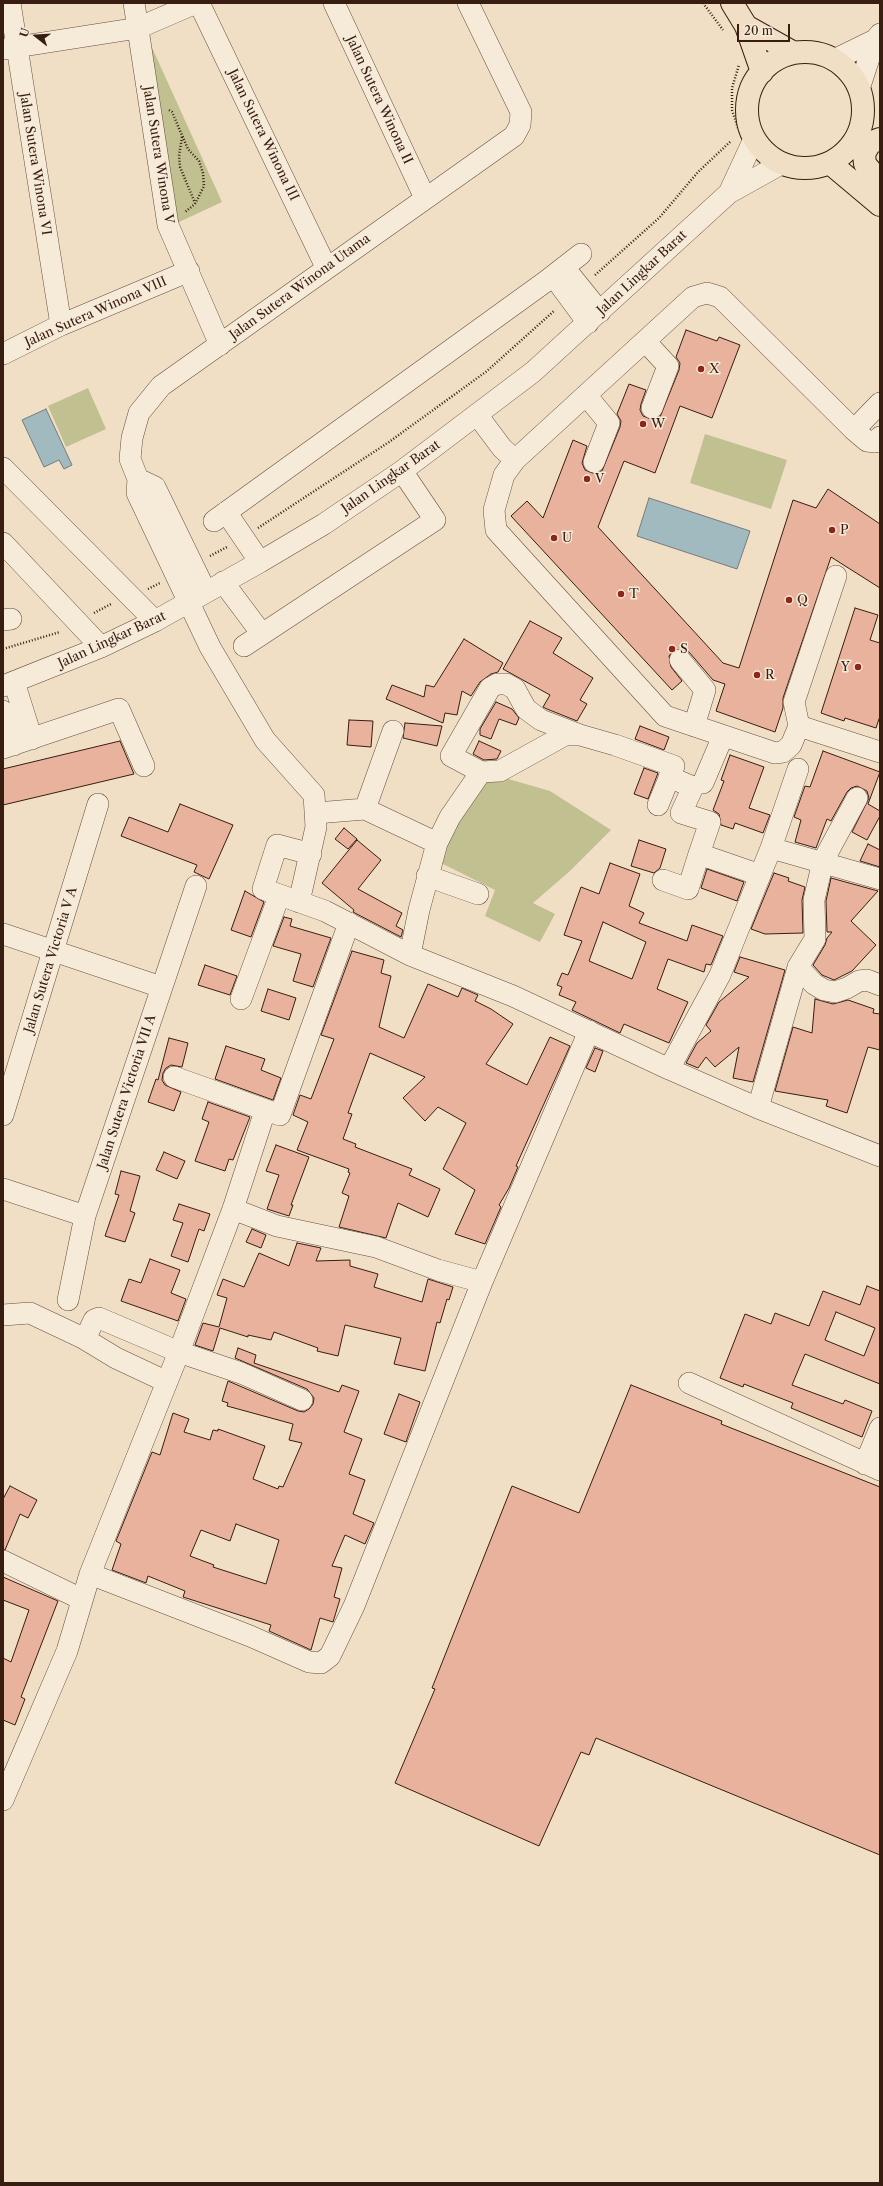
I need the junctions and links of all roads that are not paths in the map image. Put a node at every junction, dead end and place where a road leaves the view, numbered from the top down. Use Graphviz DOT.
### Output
graph roads {
  1 [pos="10,3"];
  2 [pos="134,3"];
  3 [pos="196,3"];
  4 [pos="199,3"];
  5 [pos="334,3"];
  6 [pos="468,3"];
  7 [pos="732,3"];
  8 [pos="746,26"];
  9 [pos="138,28"];
  10 [pos="878,37"];
  11 [pos="10,48"];
  12 [pos="794,53"];
  13 [pos="834,60"];
  14 [pos="762,72"];
  15 [pos="859,89"];
  16 [pos="861,125"];
  17 [pos="754,139"];
  18 [pos="880,139"];
  19 [pos="830,162"];
  20 [pos="781,164"];
  21 [pos="880,182"];
  22 [pos="729,193"];
  23 [pos="425,198"];
  24 [pos="880,205"];
  25 [pos="581,254"];
  26 [pos="326,267"];
  27 [pos="189,271"];
  28 [pos="559,271"];
  29 [pos="594,318"];
  30 [pos="61,325"];
  31 [pos="645,341"];
  32 [pos="220,345"];
  33 [pos="3,354"];
  34 [pos="586,395"];
  35 [pos="880,403"];
  36 [pos="652,408"];
  37 [pos="478,416"];
  38 [pos="854,430"];
  39 [pos="880,437"];
  40 [pos="515,460"];
  41 [pos="594,462"];
  42 [pos="3,468"];
  43 [pos="402,471"];
  44 [pos="3,543"];
  45 [pos="260,562"];
  46 [pos="836,576"];
  47 [pos="206,592"];
  48 [pos="155,621"];
  49 [pos="262,634"];
  50 [pos="244,646"];
  51 [pos="101,648"];
  52 [pos="680,660"];
  53 [pos="9,684"];
  54 [pos="3,711"];
  55 [pos="694,726"];
  56 [pos="799,726"];
  57 [pos="393,731"];
  58 [pos="580,735"];
  59 [pos="723,736"];
  60 [pos="16,744"];
  61 [pos="880,752"];
  62 [pos="144,766"];
  63 [pos="798,769"];
  64 [pos="481,772"];
  65 [pos="669,777"];
  66 [pos="703,783"];
  67 [pos="856,798"];
  68 [pos="98,804"];
  69 [pos="658,805"];
  70 [pos="365,810"];
  71 [pos="316,813"];
  72 [pos="437,843"];
  73 [pos="771,848"];
  74 [pos="311,854"];
  75 [pos="699,854"];
  76 [pos="823,861"];
  77 [pos="760,875"];
  78 [pos="427,876"];
  79 [pos="880,879"];
  80 [pos="663,880"];
  81 [pos="196,886"];
  82 [pos="478,894"];
  83 [pos="279,896"];
  84 [pos="299,902"];
  85 [pos="349,923"];
  86 [pos="3,934"];
  87 [pos="54,950"];
  88 [pos="410,955"];
  89 [pos="798,967"];
  90 [pos="880,985"];
  91 [pos="161,987"];
  92 [pos="242,999"];
  93 [pos="589,1031"];
  94 [pos="669,1069"];
  95 [pos="174,1077"];
  96 [pos="758,1108"];
  97 [pos="266,1111"];
  98 [pos="3,1115"];
  99 [pos="880,1156"];
  100 [pos="3,1189"];
  101 [pos="233,1209"];
  102 [pos="86,1216"];
  103 [pos="482,1282"];
  104 [pos="68,1300"];
  105 [pos="3,1315"];
  106 [pos="83,1338"];
  107 [pos="179,1352"];
  108 [pos="167,1382"];
  109 [pos="689,1383"];
  110 [pos="302,1400"];
  111 [pos="880,1428"];
  112 [pos="873,1467"];
  113 [pos="3,1561"];
  114 [pos="90,1574"];
  115 [pos="81,1599"];
  116 [pos="3,1800"];
  1 -- 11 [label="street, Jalan Sutera Winona VI"];
  2 -- 9 [label="street, Jalan Sutera Winona V"];
  3 -- 9 [label="street"];
  4 -- 26 [label="street, Jalan Sutera Winona III"];
  5 -- 23 [label="street, Jalan Sutera Winona II"];
  6 -- 23 [label="street, Jalan Sutera Winona Utama"];
  7 -- 8 [label="main road"];
  8 -- 12 [label="main road"];
  8 -- 14 [label="main road"];
  9 -- 11 [label="street"];
  9 -- 27 [label="street, Jalan Sutera Winona V"];
  10 -- 13 [label="street"];
  10 -- 15 [label="street"];
  11 -- 30 [label="street, Jalan Sutera Winona VI"];
  12 -- 13 [label="main road"];
  12 -- 14 [label="main road"];
  13 -- 15 [label="main road"];
  14 -- 17 [label="main road"];
  15 -- 16 [label="main road"];
  16 -- 18 [label="main road"];
  16 -- 19 [label="main road"];
  17 -- 20 [label="main road"];
  17 -- 22 [label="street, Jalan Lingkar Barat"];
  18 -- 21 [label="main road"];
  19 -- 20 [label="main road"];
  19 -- 24 [label="main road"];
  20 -- 22 [label="street, Jalan Lingkar Barat"];
  22 -- 29 [label="street, Jalan Lingkar Barat"];
  23 -- 26 [label="street, Jalan Sutera Winona Utama"];
  25 -- 28 [label="street"];
  26 -- 32 [label="street, Jalan Sutera Winona Utama"];
  27 -- 30 [label="street, Jalan Sutera Winona VIII"];
  27 -- 32 [label="street, Jalan Sutera Winona V"];
  28 -- 29 [label="street"];
  28 -- 45 [label="street"];
  29 -- 37 [label="street, Jalan Lingkar Barat"];
  30 -- 33 [label="street, Jalan Sutera Winona VIII"];
  31 -- 34 [label="street"];
  31 -- 36 [label="street"];
  31 -- 38 [label="street"];
  32 -- 47 [label="street, Jalan Sutera Winona Utama"];
  34 -- 40 [label="street"];
  34 -- 41 [label="street"];
  35 -- 38 [label="street"];
  37 -- 40 [label="street"];
  37 -- 43 [label="street, Jalan Lingkar Barat"];
  38 -- 39 [label="street"];
  40 -- 55 [label="street"];
  42 -- 48 [label="street"];
  43 -- 45 [label="street, Jalan Lingkar Barat"];
  43 -- 49 [label="street"];
  44 -- 51 [label="street"];
  45 -- 47 [label="street, Jalan Lingkar Barat"];
  46 -- 56 [label="street"];
  47 -- 48 [label="street, Jalan Lingkar Barat"];
  47 -- 49 [label="street"];
  47 -- 71 [label="street"];
  48 -- 51 [label="street, Jalan Lingkar Barat"];
  49 -- 50 [label="street"];
  51 -- 53 [label="street, Jalan Lingkar Barat"];
  52 -- 55 [label="street"];
  53 -- 60 [label="street"];
  54 -- 60 [label="street"];
  55 -- 59 [label="street"];
  56 -- 59 [label="street"];
  56 -- 61 [label="street"];
  57 -- 70 [label="street"];
  58 -- 64 [label="street"];
  58 -- 64 [label="street"];
  58 -- 65 [label="street"];
  59 -- 66 [label="street"];
  60 -- 62 [label="street"];
  63 -- 73 [label="street"];
  64 -- 72 [label="street"];
  65 -- 69 [label="street"];
  65 -- 75 [label="street"];
  67 -- 76 [label="street"];
  68 -- 87 [label="street, Jalan Sutera Victoria V A"];
  70 -- 71 [label="street"];
  70 -- 72 [label="street"];
  71 -- 74 [label="street"];
  72 -- 78 [label="street"];
  73 -- 76 [label="street"];
  73 -- 77 [label="street"];
  74 -- 83 [label="street"];
  74 -- 84 [label="street"];
  75 -- 77 [label="street"];
  75 -- 80 [label="street"];
  76 -- 79 [label="street"];
  76 -- 89 [label="street"];
  77 -- 94 [label="street"];
  78 -- 82 [label="street"];
  78 -- 88 [label="street"];
  81 -- 91 [label="street, Jalan Sutera Victoria VII A"];
  83 -- 84 [label="street"];
  83 -- 92 [label="street"];
  84 -- 85 [label="street"];
  85 -- 88 [label="street"];
  85 -- 97 [label="street"];
  86 -- 87 [label="street"];
  87 -- 91 [label="street"];
  87 -- 98 [label="street, Jalan Sutera Victoria V A"];
  88 -- 93 [label="street"];
  89 -- 90 [label="street"];
  89 -- 96 [label="street"];
  91 -- 102 [label="street, Jalan Sutera Victoria VII A"];
  93 -- 94 [label="street"];
  93 -- 103 [label="street"];
  94 -- 96 [label="street"];
  95 -- 97 [label="street"];
  96 -- 99 [label="street"];
  97 -- 101 [label="street"];
  100 -- 102 [label="street"];
  101 -- 103 [label="street"];
  101 -- 107 [label="street"];
  102 -- 104 [label="street, Jalan Sutera Victoria VII A"];
  103 -- 114 [label="street"];
  105 -- 106 [label="street"];
  106 -- 107 [label="street"];
  106 -- 108 [label="street"];
  107 -- 108 [label="street"];
  107 -- 110 [label="street"];
  108 -- 114 [label="street"];
  109 -- 112 [label="street"];
  111 -- 112 [label="street"];
  113 -- 115 [label="street"];
  114 -- 115 [label="street"];
  115 -- 116 [label="street"];
}
